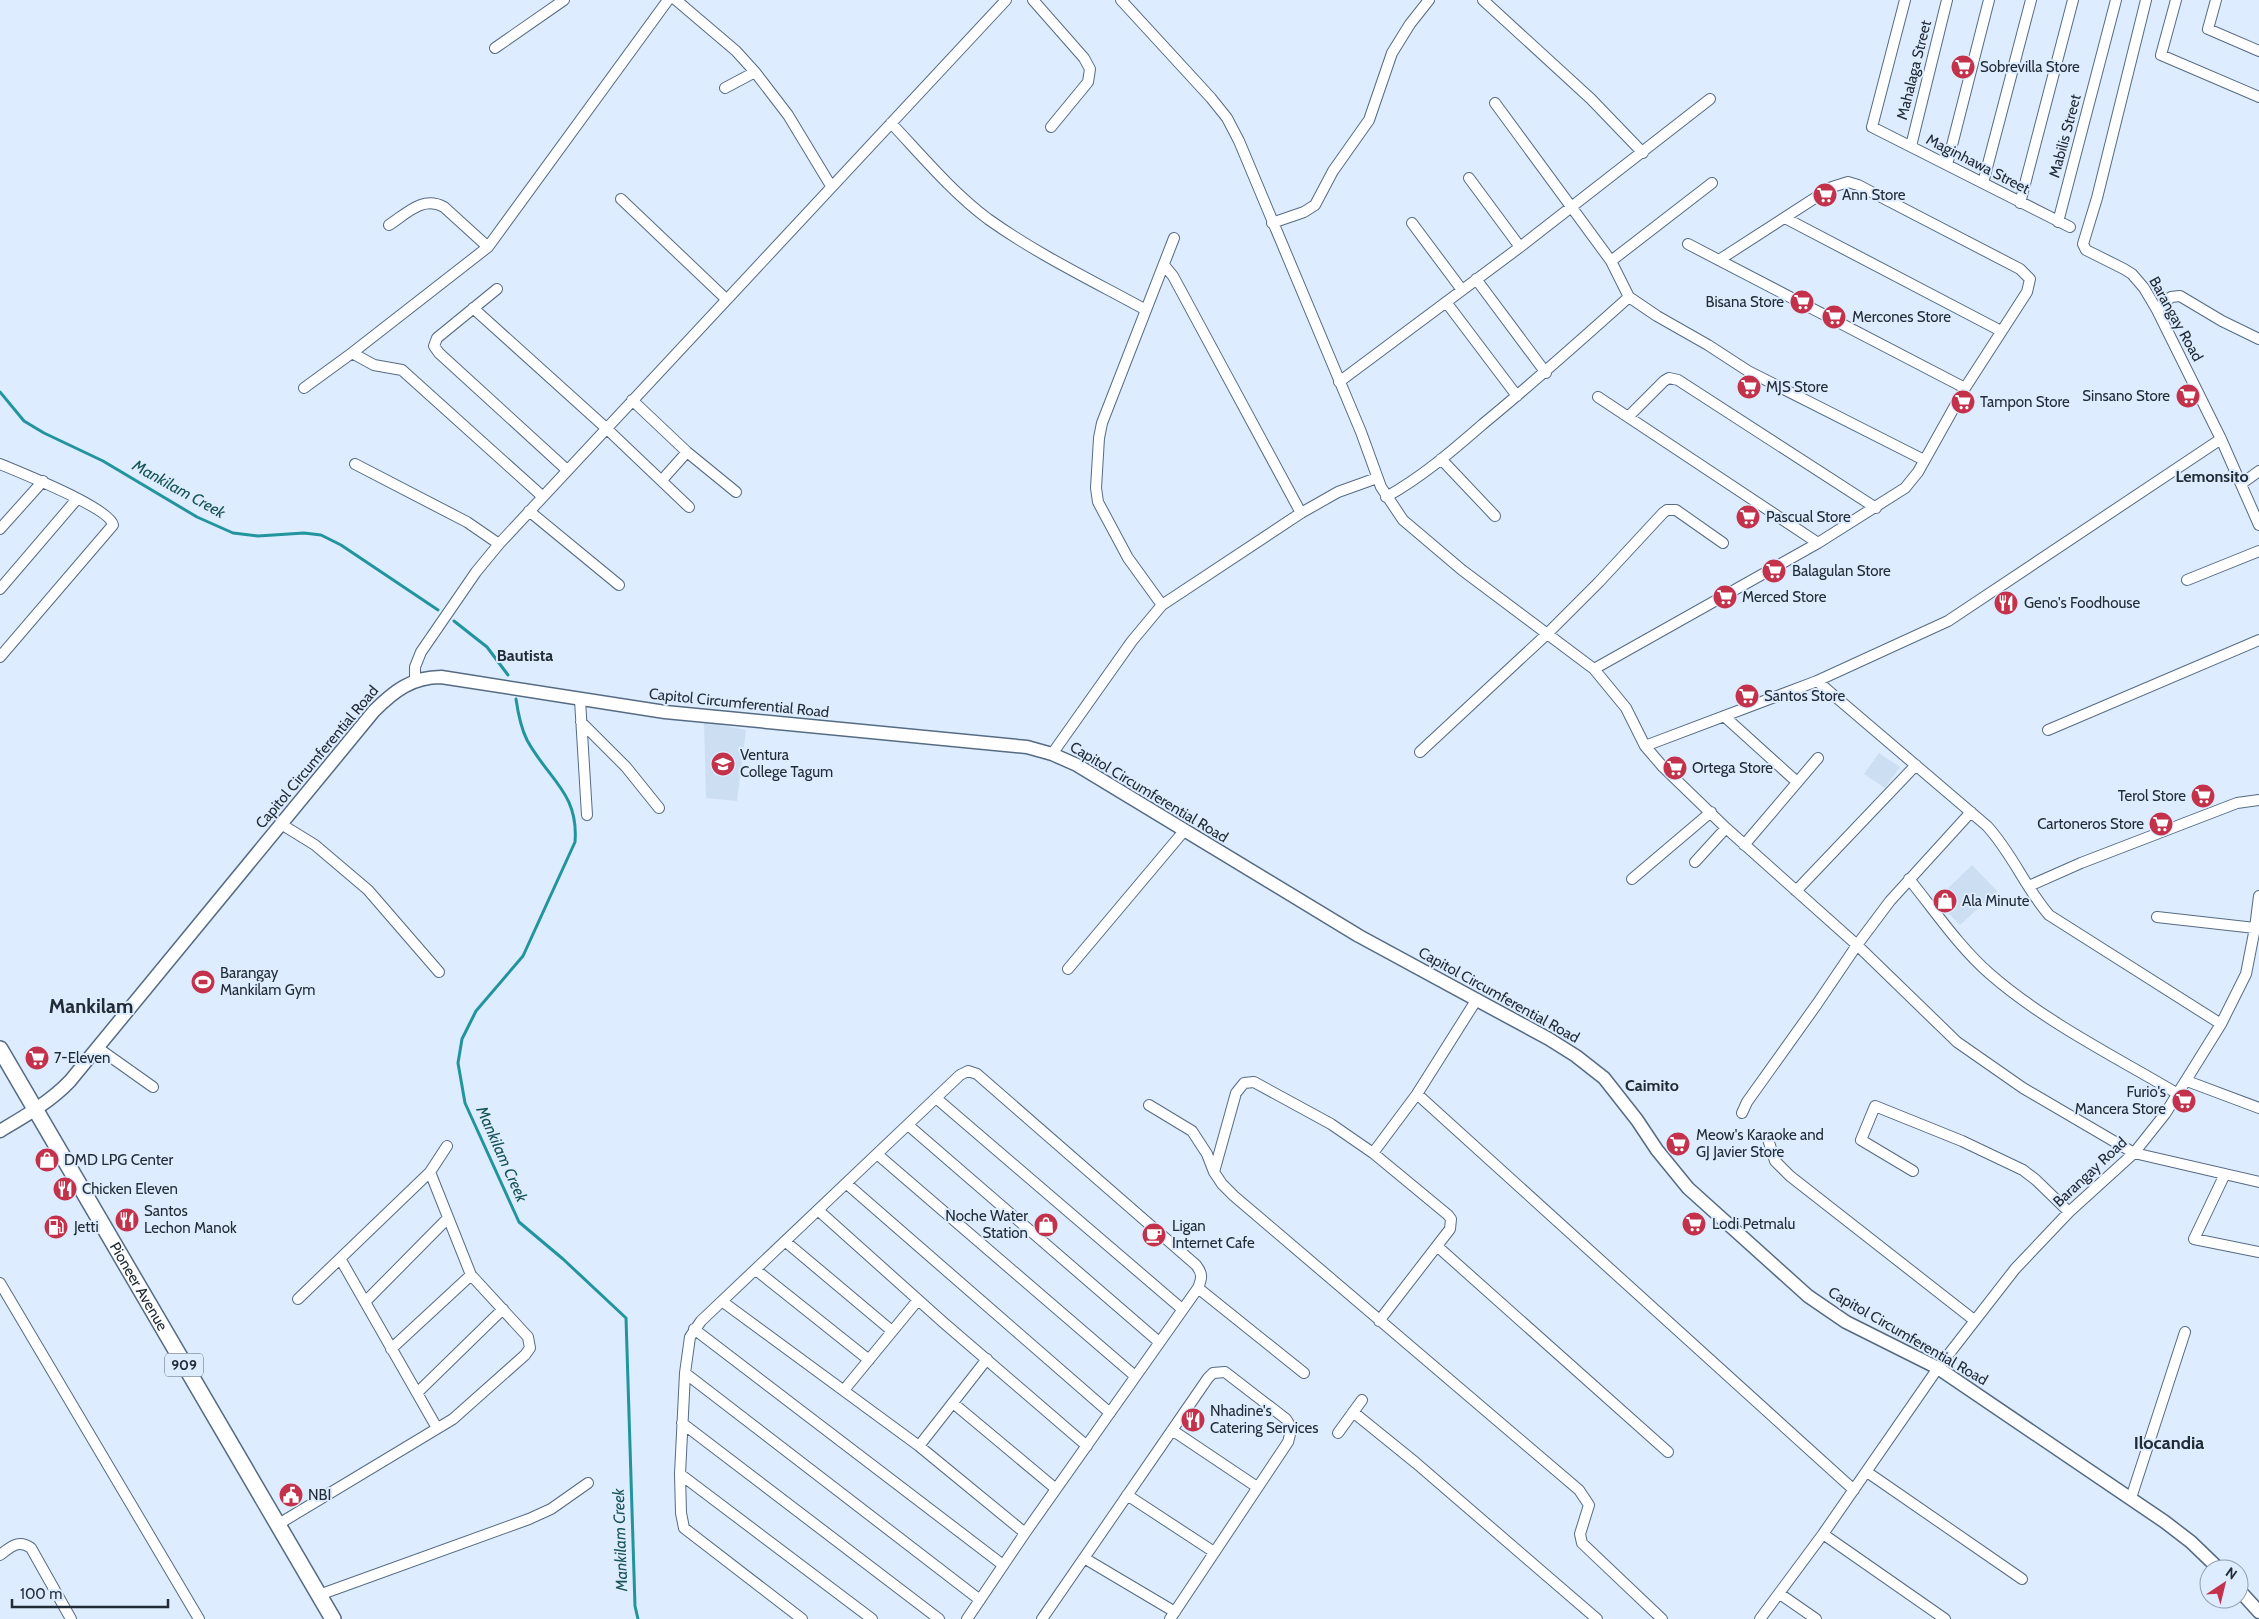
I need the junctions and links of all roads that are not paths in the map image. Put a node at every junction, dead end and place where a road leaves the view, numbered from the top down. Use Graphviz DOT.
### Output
graph roads {
  1 [pos="564,0"];
  2 [pos="668,0"];
  3 [pos="676,0"];
  4 [pos="1006,0"];
  5 [pos="1033,0"];
  6 [pos="1121,0"];
  7 [pos="1430,0"];
  8 [pos="1483,0"];
  9 [pos="1905,0"];
  10 [pos="1947,0"];
  11 [pos="1989,0"];
  12 [pos="2031,0"];
  13 [pos="2073,0"];
  14 [pos="2116,0"];
  15 [pos="2146,0"];
  16 [pos="2176,0"];
  17 [pos="2216,0"];
  18 [pos="495,48"];
  19 [pos="2259,51"];
  20 [pos="755,72"];
  21 [pos="725,88"];
  22 [pos="2259,97"];
  23 [pos="1710,99"];
  24 [pos="1495,103"];
  25 [pos="891,123"];
  26 [pos="1050,127"];
  27 [pos="1911,146"];
  28 [pos="1643,153"];
  29 [pos="1947,165"];
  30 [pos="1469,178"];
  31 [pos="1712,183"];
  32 [pos="1983,183"];
  33 [pos="832,186"];
  34 [pos="622,199"];
  35 [pos="2020,203"];
  36 [pos="1572,207"];
  37 [pos="1785,218"];
  38 [pos="2058,222"];
  39 [pos="1272,223"];
  40 [pos="1412,223"];
  41 [pos="389,225"];
  42 [pos="2070,228"];
  43 [pos="1174,238"];
  44 [pos="1688,244"];
  45 [pos="488,247"];
  46 [pos="1520,247"];
  47 [pos="1719,260"];
  48 [pos="1611,261"];
  49 [pos="1164,265"];
  50 [pos="1476,279"];
  51 [pos="497,289"];
  52 [pos="1462,290"];
  53 [pos="1629,297"];
  54 [pos="726,300"];
  55 [pos="1446,302"];
  56 [pos="473,308"];
  57 [pos="1146,310"];
  58 [pos="2157,310"];
  59 [pos="2001,331"];
  60 [pos="2259,338"];
  61 [pos="352,353"];
  62 [pos="1546,373"];
  63 [pos="1339,382"];
  64 [pos="304,388"];
  65 [pos="1966,388"];
  66 [pos="1517,396"];
  67 [pos="1598,397"];
  68 [pos="632,400"];
  69 [pos="1628,417"];
  70 [pos="606,428"];
  71 [pos="2221,439"];
  72 [pos="687,452"];
  73 [pos="1442,459"];
  74 [pos="1924,460"];
  75 [pos="0,464"];
  76 [pos="355,464"];
  77 [pos="567,470"];
  78 [pos="2259,471"];
  79 [pos="1377,478"];
  80 [pos="662,480"];
  81 [pos="42,481"];
  82 [pos="2241,484"];
  83 [pos="736,492"];
  84 [pos="542,496"];
  85 [pos="1386,497"];
  86 [pos="78,499"];
  87 [pos="689,507"];
  88 [pos="1876,508"];
  89 [pos="530,511"];
  90 [pos="1301,513"];
  91 [pos="1494,516"];
  92 [pos="2259,525"];
  93 [pos="0,529"];
  94 [pos="1723,543"];
  95 [pos="1818,543"];
  96 [pos="499,544"];
  97 [pos="2259,550"];
  98 [pos="2187,580"];
  99 [pos="618,585"];
  100 [pos="0,589"];
  101 [pos="1162,605"];
  102 [pos="1547,634"];
  103 [pos="2259,640"];
  104 [pos="0,657"];
  105 [pos="1594,669"];
  106 [pos="1817,680"];
  107 [pos="415,681"];
  108 [pos="580,700"];
  109 [pos="1724,716"];
  110 [pos="581,722"];
  111 [pos="2048,730"];
  112 [pos="1645,746"];
  113 [pos="1420,752"];
  114 [pos="1052,754"];
  115 [pos="1818,758"];
  116 [pos="1916,765"];
  117 [pos="1797,782"];
  118 [pos="2259,800"];
  119 [pos="659,808"];
  120 [pos="1711,812"];
  121 [pos="1971,812"];
  122 [pos="587,815"];
  123 [pos="281,824"];
  124 [pos="1726,828"];
  125 [pos="1184,831"];
  126 [pos="1744,845"];
  127 [pos="1695,862"];
  128 [pos="1632,879"];
  129 [pos="1909,879"];
  130 [pos="2029,886"];
  131 [pos="1796,892"];
  132 [pos="2259,896"];
  133 [pos="2157,917"];
  134 [pos="2256,928"];
  135 [pos="1857,945"];
  136 [pos="1068,969"];
  137 [pos="439,972"];
  138 [pos="1476,999"];
  139 [pos="2221,1024"];
  140 [pos="98,1048"];
  141 [pos="0,1049"];
  142 [pos="2187,1081"];
  143 [pos="153,1087"];
  144 [pos="1417,1094"];
  145 [pos="2178,1094"];
  146 [pos="936,1098"];
  147 [pos="1149,1105"];
  148 [pos="2259,1108"];
  149 [pos="35,1111"];
  150 [pos="1742,1113"];
  151 [pos="908,1125"];
  152 [pos="0,1131"];
  153 [pos="1767,1136"];
  154 [pos="447,1146"];
  155 [pos="1373,1153"];
  156 [pos="2134,1153"];
  157 [pos="877,1154"];
  158 [pos="1913,1170"];
  159 [pos="430,1172"];
  160 [pos="1214,1172"];
  161 [pos="2225,1174"];
  162 [pos="2259,1182"];
  163 [pos="847,1184"];
  164 [pos="819,1211"];
  165 [pos="2069,1212"];
  166 [pos="448,1218"];
  167 [pos="786,1242"];
  168 [pos="1438,1247"];
  169 [pos="2259,1252"];
  170 [pos="341,1260"];
  171 [pos="756,1270"];
  172 [pos="471,1275"];
  173 [pos="0,1283"];
  174 [pos="1198,1288"];
  175 [pos="298,1299"];
  176 [pos="918,1300"];
  177 [pos="366,1302"];
  178 [pos="724,1302"];
  179 [pos="503,1309"];
  180 [pos="1182,1309"];
  181 [pos="1974,1320"];
  182 [pos="1379,1321"];
  183 [pos="694,1329"];
  184 [pos="892,1331"];
  185 [pos="2185,1332"];
  186 [pos="1159,1342"];
  187 [pos="391,1348"];
  188 [pos="987,1359"];
  189 [pos="869,1360"];
  190 [pos="1938,1368"];
  191 [pos="685,1373"];
  192 [pos="1304,1374"];
  193 [pos="1135,1376"];
  194 [pos="844,1390"];
  195 [pos="418,1392"];
  196 [pos="1362,1400"];
  197 [pos="953,1403"];
  198 [pos="1353,1412"];
  199 [pos="1110,1413"];
  200 [pos="682,1423"];
  201 [pos="437,1428"];
  202 [pos="1172,1430"];
  203 [pos="1338,1433"];
  204 [pos="919,1446"];
  205 [pos="1087,1446"];
  206 [pos="1668,1452"];
  207 [pos="1866,1472"];
  208 [pos="680,1474"];
  209 [pos="588,1483"];
  210 [pos="1257,1487"];
  211 [pos="1056,1489"];
  212 [pos="1854,1490"];
  213 [pos="1127,1495"];
  214 [pos="2131,1498"];
  215 [pos="278,1526"];
  216 [pos="1025,1533"];
  217 [pos="1823,1534"];
  218 [pos="1214,1552"];
  219 [pos="0,1555"];
  220 [pos="1084,1558"];
  221 [pos="2209,1559"];
  222 [pos="1003,1565"];
  223 [pos="2022,1579"];
  224 [pos="1780,1594"];
  225 [pos="319,1595"];
  226 [pos="980,1600"];
  227 [pos="1173,1616"];
  228 [pos="71,1619"];
  229 [pos="199,1619"];
  230 [pos="333,1619"];
  231 [pos="802,1619"];
  232 [pos="872,1619"];
  233 [pos="939,1619"];
  234 [pos="966,1619"];
  235 [pos="1042,1619"];
  236 [pos="1596,1619"];
  237 [pos="1662,1619"];
  238 [pos="1760,1619"];
  239 [pos="1816,1619"];
  240 [pos="1945,1619"];
  1 -- 18 [label="street"];
  2 -- 45 [label="street"];
  3 -- 20 [label="street"];
  4 -- 25 [label="street"];
  5 -- 26 [label="street"];
  6 -- 39 [label="street"];
  7 -- 39 [label="street"];
  8 -- 28 [label="street"];
  9 -- 27 [label="street, Maginhawa Street"];
  10 -- 27 [label="street, Mahalaga Street"];
  11 -- 29 [label="street"];
  12 -- 32 [label="street"];
  13 -- 35 [label="street"];
  14 -- 38 [label="street, Mabilis Street"];
  15 -- 58 [label="street, Barangay Road"];
  16 -- 22 [label="street"];
  17 -- 19 [label="street"];
  20 -- 21 [label="street"];
  20 -- 33 [label="street"];
  23 -- 28 [label="street"];
  24 -- 36 [label="street"];
  25 -- 33 [label="street"];
  25 -- 57 [label="street"];
  27 -- 29 [label="street, Maginhawa Street"];
  28 -- 36 [label="street"];
  29 -- 32 [label="street, Maginhawa Street"];
  30 -- 46 [label="street"];
  31 -- 48 [label="street"];
  32 -- 35 [label="street, Maginhawa Street"];
  33 -- 54 [label="street"];
  34 -- 54 [label="street"];
  35 -- 38 [label="street, Maginhawa Street"];
  36 -- 46 [label="street"];
  36 -- 48 [label="street"];
  37 -- 47 [label="street"];
  37 -- 59 [label="street"];
  37 -- 59 [label="street"];
  38 -- 42 [label="street, Maginhawa Street"];
  39 -- 63 [label="street"];
  40 -- 52 [label="street"];
  41 -- 45 [label="street"];
  43 -- 49 [label="street"];
  44 -- 47 [label="street"];
  45 -- 61 [label="street"];
  46 -- 50 [label="street"];
  47 -- 65 [label="street"];
  48 -- 53 [label="street"];
  49 -- 57 [label="street"];
  49 -- 90 [label="street"];
  50 -- 52 [label="street"];
  50 -- 62 [label="street"];
  51 -- 56 [label="street"];
  52 -- 55 [label="street"];
  53 -- 62 [label="street"];
  53 -- 74 [label="street"];
  54 -- 68 [label="street"];
  55 -- 63 [label="street"];
  55 -- 66 [label="street"];
  56 -- 70 [label="street"];
  56 -- 77 [label="street"];
  57 -- 101 [label="street"];
  58 -- 60 [label="street"];
  58 -- 71 [label="street, Barangay Road"];
  59 -- 65 [label="street"];
  61 -- 64 [label="street"];
  61 -- 84 [label="street"];
  62 -- 66 [label="street"];
  63 -- 79 [label="street"];
  65 -- 74 [label="street"];
  66 -- 73 [label="street"];
  67 -- 69 [label="street"];
  68 -- 70 [label="street"];
  68 -- 72 [label="street"];
  69 -- 88 [label="street"];
  69 -- 95 [label="street"];
  70 -- 77 [label="street"];
  70 -- 80 [label="street"];
  71 -- 82 [label="street, Barangay Road"];
  71 -- 106 [label="street"];
  72 -- 80 [label="street"];
  72 -- 83 [label="street"];
  73 -- 85 [label="street"];
  73 -- 91 [label="street"];
  74 -- 88 [label="street"];
  75 -- 81 [label="street"];
  76 -- 96 [label="street"];
  77 -- 84 [label="street"];
  78 -- 82 [label="street"];
  79 -- 85 [label="street"];
  79 -- 90 [label="street"];
  80 -- 87 [label="street"];
  81 -- 86 [label="street"];
  81 -- 93 [label="street"];
  82 -- 92 [label="street, Barangay Road"];
  84 -- 89 [label="street"];
  85 -- 102 [label="street"];
  86 -- 100 [label="street"];
  86 -- 104 [label="street"];
  88 -- 95 [label="street"];
  89 -- 96 [label="street"];
  89 -- 99 [label="street"];
  90 -- 101 [label="street"];
  94 -- 102 [label="street"];
  95 -- 105 [label="street"];
  96 -- 107 [label="street"];
  97 -- 98 [label="street"];
  101 -- 114 [label="street"];
  102 -- 105 [label="street"];
  102 -- 113 [label="street"];
  103 -- 111 [label="street"];
  105 -- 112 [label="street"];
  106 -- 109 [label="street"];
  106 -- 116 [label="street"];
  107 -- 108 [label="main road, Capitol Circumferential Road"];
  107 -- 123 [label="main road, Capitol Circumferential Road"];
  108 -- 110 [label="street"];
  108 -- 114 [label="main road, Capitol Circumferential Road"];
  109 -- 112 [label="street"];
  109 -- 117 [label="street"];
  110 -- 119 [label="street"];
  110 -- 122 [label="street"];
  112 -- 120 [label="street"];
  114 -- 125 [label="main road, Capitol Circumferential Road"];
  115 -- 117 [label="street"];
  116 -- 121 [label="street"];
  116 -- 131 [label="street"];
  117 -- 126 [label="street"];
  118 -- 130 [label="street"];
  120 -- 124 [label="street"];
  120 -- 128 [label="street"];
  121 -- 129 [label="street"];
  121 -- 130 [label="street"];
  123 -- 137 [label="street"];
  123 -- 140 [label="main road, Capitol Circumferential Road"];
  124 -- 126 [label="street"];
  124 -- 127 [label="street"];
  125 -- 136 [label="street"];
  125 -- 138 [label="main road, Capitol Circumferential Road"];
  126 -- 131 [label="street"];
  129 -- 135 [label="street"];
  129 -- 145 [label="street"];
  130 -- 139 [label="street"];
  131 -- 135 [label="street"];
  132 -- 134 [label="street, Barangay Road"];
  133 -- 134 [label="street"];
  134 -- 139 [label="street, Barangay Road"];
  135 -- 150 [label="street"];
  135 -- 156 [label="street"];
  138 -- 144 [label="street"];
  138 -- 190 [label="main road, Capitol Circumferential Road"];
  139 -- 142 [label="street, Barangay Road"];
  140 -- 143 [label="street"];
  140 -- 149 [label="main road, Capitol Circumferential Road"];
  141 -- 149 [label="highway, 909"];
  142 -- 145 [label="street, Barangay Road"];
  142 -- 148 [label="street"];
  144 -- 155 [label="street"];
  144 -- 212 [label="street"];
  145 -- 156 [label="street, Barangay Road"];
  146 -- 151 [label="street"];
  146 -- 174 [label="street"];
  146 -- 180 [label="street"];
  147 -- 160 [label="street"];
  149 -- 152 [label="main road, Capitol Circumferential Road"];
  149 -- 215 [label="highway, Pioneer Avenue / 909"];
  151 -- 157 [label="street"];
  151 -- 186 [label="street"];
  153 -- 181 [label="street"];
  154 -- 159 [label="street"];
  155 -- 160 [label="street"];
  155 -- 168 [label="street"];
  156 -- 161 [label="street"];
  156 -- 165 [label="street, Barangay Road"];
  157 -- 163 [label="street"];
  157 -- 193 [label="street"];
  158 -- 165 [label="street"];
  159 -- 166 [label="street"];
  159 -- 170 [label="street"];
  160 -- 182 [label="street"];
  161 -- 162 [label="street"];
  161 -- 169 [label="street"];
  163 -- 164 [label="street"];
  163 -- 199 [label="street"];
  164 -- 167 [label="street"];
  164 -- 176 [label="street"];
  165 -- 181 [label="street, Barangay Road"];
  166 -- 172 [label="street"];
  166 -- 177 [label="street"];
  167 -- 171 [label="street"];
  167 -- 184 [label="street"];
  168 -- 182 [label="street"];
  168 -- 206 [label="street"];
  170 -- 175 [label="street"];
  170 -- 177 [label="street"];
  171 -- 178 [label="street"];
  171 -- 189 [label="street"];
  172 -- 179 [label="street"];
  172 -- 187 [label="street"];
  173 -- 229 [label="street"];
  174 -- 180 [label="street"];
  174 -- 192 [label="street"];
  176 -- 184 [label="street"];
  176 -- 188 [label="street"];
  177 -- 187 [label="street"];
  178 -- 183 [label="street"];
  178 -- 194 [label="street"];
  179 -- 195 [label="street"];
  179 -- 201 [label="street"];
  180 -- 186 [label="street"];
  181 -- 190 [label="street, Barangay Road"];
  182 -- 237 [label="street"];
  183 -- 191 [label="street"];
  183 -- 222 [label="street"];
  184 -- 189 [label="street"];
  185 -- 214 [label="street"];
  186 -- 193 [label="street"];
  187 -- 195 [label="street"];
  188 -- 197 [label="street"];
  188 -- 205 [label="street"];
  189 -- 194 [label="street"];
  190 -- 207 [label="street, Barangay Road"];
  190 -- 214 [label="main road, Capitol Circumferential Road"];
  191 -- 200 [label="street"];
  191 -- 226 [label="street"];
  193 -- 199 [label="street"];
  194 -- 204 [label="street"];
  195 -- 201 [label="street"];
  196 -- 198 [label="street"];
  197 -- 204 [label="street"];
  197 -- 211 [label="street"];
  198 -- 203 [label="street"];
  198 -- 236 [label="street"];
  199 -- 205 [label="street"];
  200 -- 208 [label="street"];
  200 -- 233 [label="street"];
  201 -- 215 [label="street"];
  202 -- 210 [label="street"];
  202 -- 210 [label="street"];
  202 -- 213 [label="street"];
  204 -- 216 [label="street"];
  205 -- 211 [label="street"];
  207 -- 212 [label="street, Barangay Road"];
  207 -- 223 [label="street"];
  208 -- 231 [label="street"];
  208 -- 232 [label="street"];
  209 -- 225 [label="street"];
  210 -- 218 [label="street"];
  211 -- 216 [label="street"];
  212 -- 217 [label="street, Barangay Road"];
  213 -- 218 [label="street"];
  213 -- 220 [label="street"];
  214 -- 221 [label="main road, Capitol Circumferential Road"];
  215 -- 225 [label="highway, Pioneer Avenue / 909"];
  216 -- 222 [label="street"];
  217 -- 224 [label="street, Barangay Road"];
  217 -- 240 [label="street"];
  218 -- 227 [label="street"];
  219 -- 228 [label="street"];
  220 -- 227 [label="street"];
  220 -- 235 [label="street"];
  222 -- 226 [label="street"];
  224 -- 238 [label="street, Barangay Road"];
  224 -- 239 [label="street"];
  225 -- 230 [label="highway, Pioneer Avenue / 909"];
  226 -- 234 [label="street"];
}
